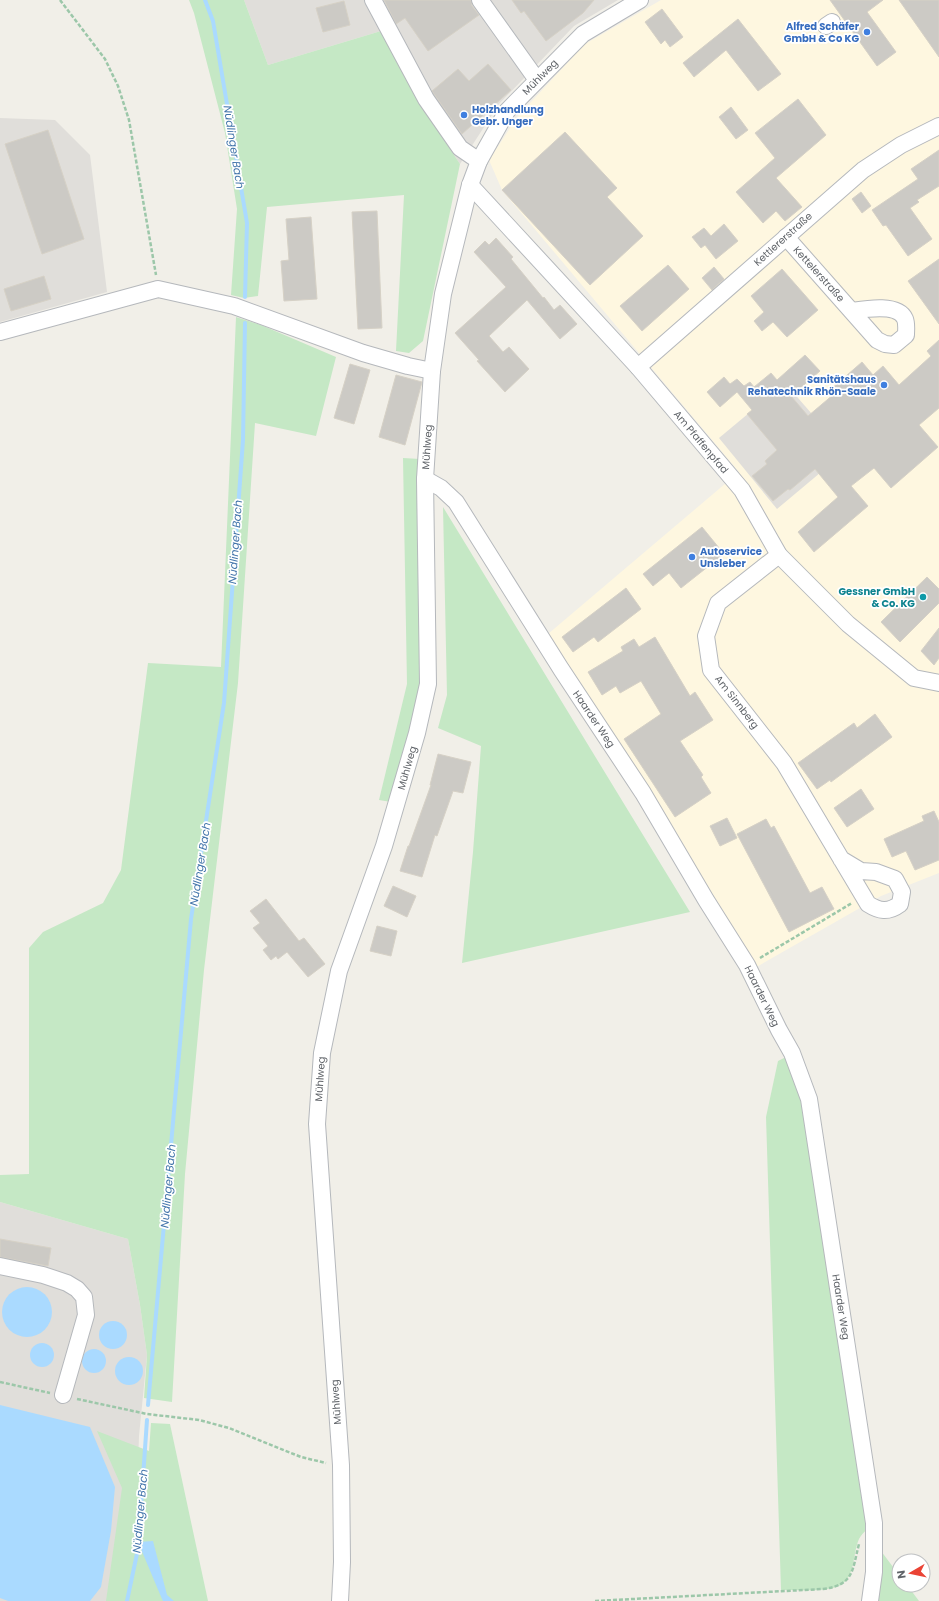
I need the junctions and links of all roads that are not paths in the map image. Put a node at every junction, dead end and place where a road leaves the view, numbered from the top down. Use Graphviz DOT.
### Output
graph roads {
  1 [pos="373,0"];
  2 [pos="480,0"];
  3 [pos="640,0"];
  4 [pos="537,80"];
  5 [pos="939,126"];
  6 [pos="479,162"];
  7 [pos="470,186"];
  8 [pos="786,237"];
  9 [pos="852,311"];
  10 [pos="0,332"];
  11 [pos="638,367"];
  12 [pos="432,371"];
  13 [pos="425,479"];
  14 [pos="779,555"];
  15 [pos="939,683"];
  16 [pos="841,859"];
  17 [pos="0,1266"];
  18 [pos="63,1396"];
  19 [pos="340,1601"];
  20 [pos="870,1601"];
  1 -- 6 [label="street"];
  2 -- 4 [label="street"];
  3 -- 4 [label="street, Mühlweg"];
  4 -- 6 [label="street, Mühlweg"];
  5 -- 8 [label="street, Kettlererstraße"];
  6 -- 7 [label="street, Mühlweg"];
  7 -- 11 [label="street, Am Pfaffenpfad"];
  7 -- 12 [label="street, Mühlweg"];
  8 -- 9 [label="street, Kettelerstraße"];
  8 -- 11 [label="street, Kettlererstraße"];
  10 -- 12 [label="street"];
  11 -- 14 [label="street, Am Pfaffenpfad"];
  12 -- 13 [label="street, Mühlweg"];
  13 -- 19 [label="street, Mühlweg"];
  13 -- 20 [label="street, Haarder Weg"];
  14 -- 15 [label="street, Am Pfaffenpfad"];
  14 -- 16 [label="street, Am Sinnberg"];
  16 -- 16 [label="street, Am Sinnberg"];
  17 -- 18 [label="street"];
}
